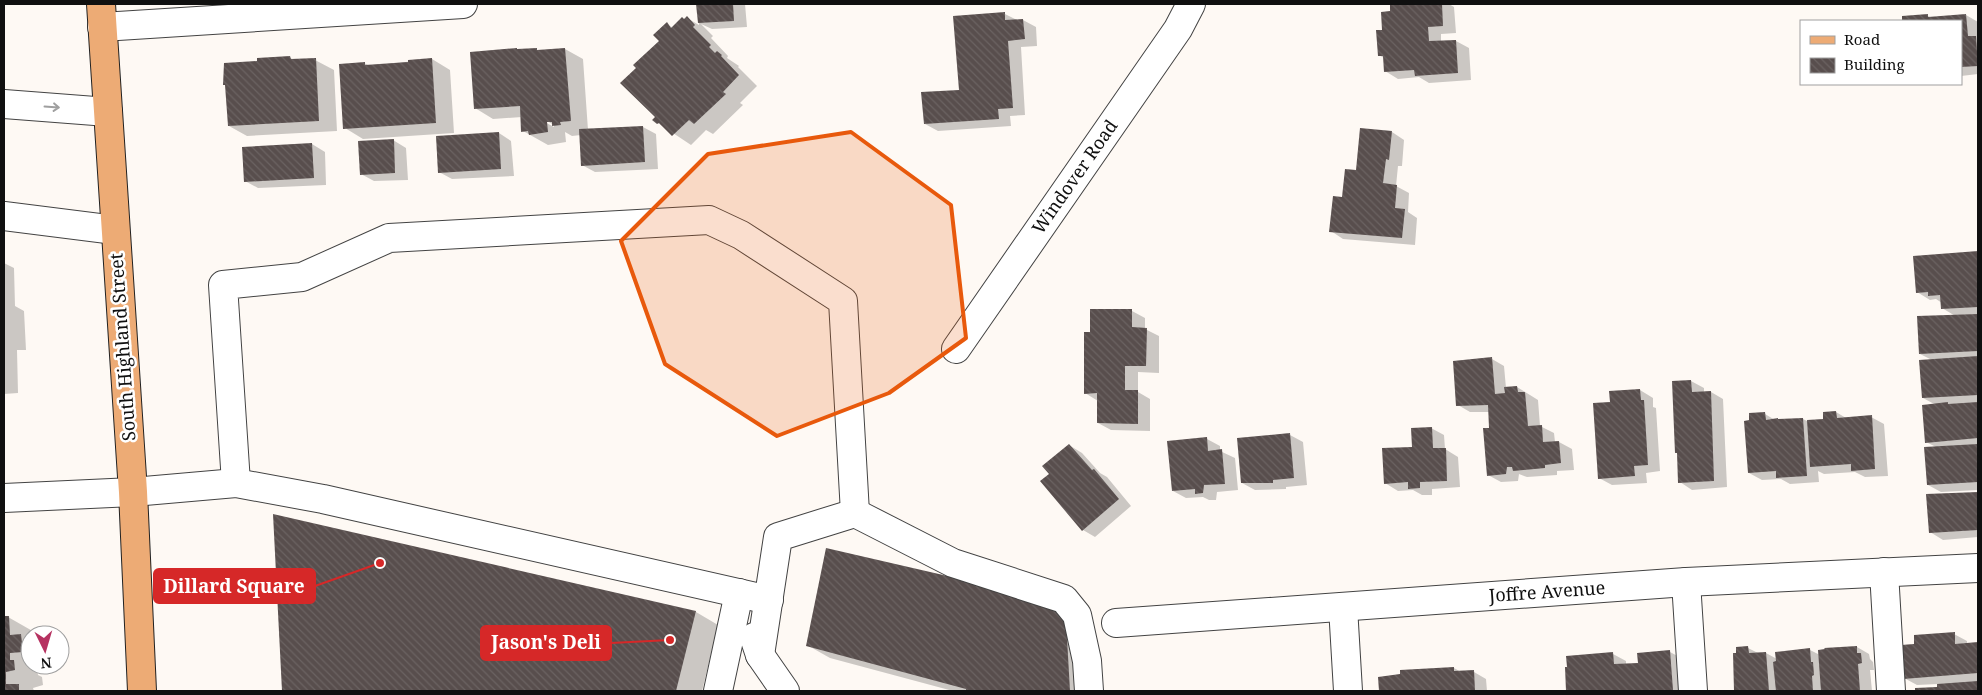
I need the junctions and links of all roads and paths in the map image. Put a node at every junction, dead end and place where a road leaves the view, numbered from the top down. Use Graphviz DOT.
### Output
graph roads {
  1 [pos="463,4"];
  2 [pos="1191,4"];
  3 [pos="101,15"];
  4 [pos="4,104"];
  5 [pos="108,112"];
  6 [pos="4,216"];
  7 [pos="115,230"];
  8 [pos="956,349"];
  9 [pos="236,483"];
  10 [pos="132,492"];
  11 [pos="4,498"];
  12 [pos="854,513"];
  13 [pos="1978,568"];
  14 [pos="1884,572"];
  15 [pos="1686,582"];
  16 [pos="739,594"];
  17 [pos="769,600"];
  18 [pos="1343,608"];
  19 [pos="1116,623"];
  20 [pos="760,655"];
  21 [pos="142,691"];
  22 [pos="718,691"];
  23 [pos="785,691"];
  24 [pos="1088,691"];
  25 [pos="1348,691"];
  26 [pos="1693,691"];
  27 [pos="1890,691"];
  1 -- 3 [label="street"];
  2 -- 8 [label="street, Windover Road"];
  3 -- 5 [label="main road, South Highland Street"];
  4 -- 5 [label="street, one-way"];
  5 -- 7 [label="main road, South Highland Street"];
  6 -- 7 [label="street"];
  7 -- 10 [label="main road, South Highland Street"];
  9 -- 10 [label="street"];
  9 -- 12 [label="street"];
  9 -- 16 [label="street"];
  10 -- 11 [label="street"];
  10 -- 21 [label="main road, South Highland Street"];
  12 -- 17 [label="street"];
  12 -- 24 [label="street"];
  13 -- 14 [label="street, Joffre Avenue"];
  14 -- 15 [label="street, Joffre Avenue"];
  14 -- 27 [label="street"];
  15 -- 18 [label="street, Joffre Avenue"];
  15 -- 26 [label="street"];
  16 -- 17 [label="street"];
  16 -- 20 [label="street"];
  16 -- 22 [label="street"];
  17 -- 20 [label="street"];
  18 -- 19 [label="street, Joffre Avenue"];
  18 -- 25 [label="street"];
  20 -- 23 [label="street"];
}
